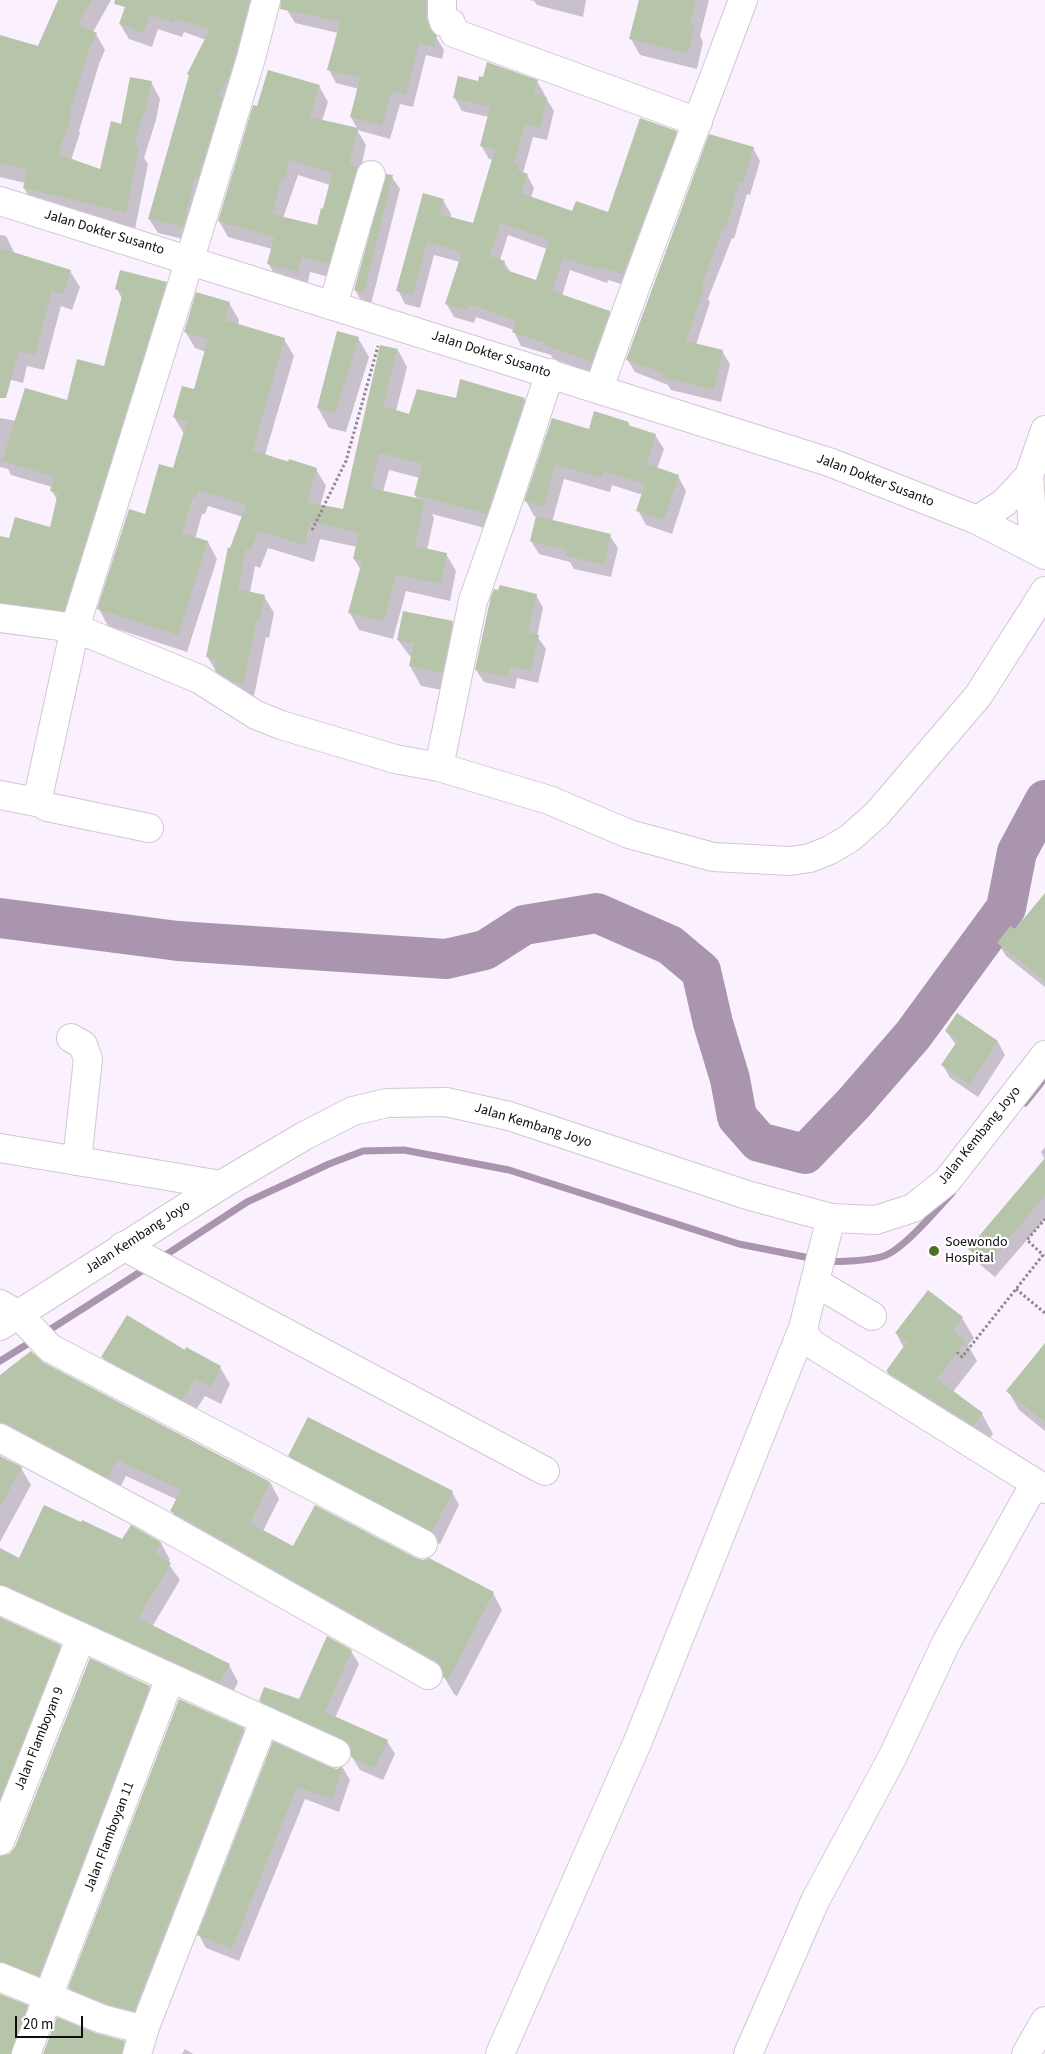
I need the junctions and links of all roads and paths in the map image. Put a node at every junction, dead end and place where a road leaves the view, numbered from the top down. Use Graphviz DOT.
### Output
graph roads {
  1 [pos="266,0"];
  2 [pos="442,0"];
  3 [pos="743,0"];
  4 [pos="698,122"];
  5 [pos="371,175"];
  6 [pos="0,201"];
  7 [pos="190,259"];
  8 [pos="334,305"];
  9 [pos="385,321"];
  10 [pos="550,373"];
  11 [pos="599,389"];
  12 [pos="1045,430"];
  13 [pos="1029,476"];
  14 [pos="977,520"];
  15 [pos="312,530"];
  16 [pos="1043,554"];
  17 [pos="1045,591"];
  18 [pos="0,618"];
  19 [pos="75,628"];
  20 [pos="439,767"];
  21 [pos="0,795"];
  22 [pos="41,803"];
  23 [pos="149,828"];
  24 [pos="71,1038"];
  25 [pos="1045,1055"];
  26 [pos="0,1148"];
  27 [pos="76,1161"];
  28 [pos="221,1185"];
  29 [pos="830,1218"];
  30 [pos="1045,1219"];
  31 [pos="123,1246"];
  32 [pos="815,1282"];
  33 [pos="1016,1288"];
  34 [pos="1045,1313"];
  35 [pos="6,1315"];
  36 [pos="872,1316"];
  37 [pos="803,1328"];
  38 [pos="957,1352"];
  39 [pos="0,1438"];
  40 [pos="545,1471"];
  41 [pos="1040,1486"];
  42 [pos="423,1544"];
  43 [pos="0,1600"];
  44 [pos="81,1637"];
  45 [pos="428,1675"];
  46 [pos="170,1678"];
  47 [pos="257,1717"];
  48 [pos="336,1753"];
  49 [pos="0,1841"];
  50 [pos="0,1977"];
  51 [pos="49,1997"];
  52 [pos="1045,2022"];
  53 [pos="145,2028"];
  54 [pos="26,2054"];
  55 [pos="137,2054"];
  56 [pos="500,2054"];
  57 [pos="748,2054"];
  58 [pos="1026,2054"];
  1 -- 7 [label="street"];
  2 -- 4 [label="street"];
  3 -- 4 [label="street"];
  4 -- 11 [label="street"];
  5 -- 8 [label="street"];
  6 -- 7 [label="street, Jalan Dokter Susanto"];
  7 -- 8 [label="street, Jalan Dokter Susanto"];
  7 -- 19 [label="street"];
  8 -- 9 [label="street, Jalan Dokter Susanto"];
  9 -- 10 [label="street, Jalan Dokter Susanto"];
  9 -- 15 [label="path"];
  10 -- 11 [label="street, Jalan Dokter Susanto"];
  10 -- 20 [label="street"];
  11 -- 14 [label="street, Jalan Dokter Susanto"];
  12 -- 13 [label="street"];
  13 -- 14 [label="street"];
  13 -- 16 [label="street"];
  14 -- 16 [label="street, Jalan Dokter Susanto"];
  17 -- 20 [label="street"];
  18 -- 19 [label="street"];
  19 -- 20 [label="street"];
  19 -- 22 [label="street"];
  21 -- 22 [label="street"];
  22 -- 23 [label="street"];
  24 -- 27 [label="street"];
  25 -- 29 [label="street, Jalan Kembang Joyo"];
  26 -- 27 [label="street"];
  27 -- 28 [label="street"];
  28 -- 29 [label="street, Jalan Kembang Joyo"];
  28 -- 31 [label="street, Jalan Kembang Joyo"];
  29 -- 32 [label="street"];
  30 -- 33 [label="path"];
  31 -- 35 [label="street, Jalan Kembang Joyo"];
  31 -- 40 [label="street"];
  32 -- 36 [label="street"];
  32 -- 37 [label="street"];
  33 -- 34 [label="path"];
  33 -- 38 [label="path"];
  35 -- 42 [label="street"];
  37 -- 41 [label="street"];
  37 -- 56 [label="street"];
  39 -- 45 [label="street"];
  41 -- 57 [label="street"];
  43 -- 44 [label="street"];
  44 -- 46 [label="street"];
  44 -- 49 [label="street, Jalan Flamboyan 9"];
  46 -- 47 [label="street"];
  46 -- 51 [label="street, Jalan Flamboyan 11"];
  47 -- 48 [label="street"];
  47 -- 53 [label="street"];
  50 -- 51 [label="street"];
  51 -- 53 [label="street"];
  51 -- 54 [label="street, Jalan Flamboyan 11"];
  52 -- 58 [label="street"];
  53 -- 55 [label="street"];
}
